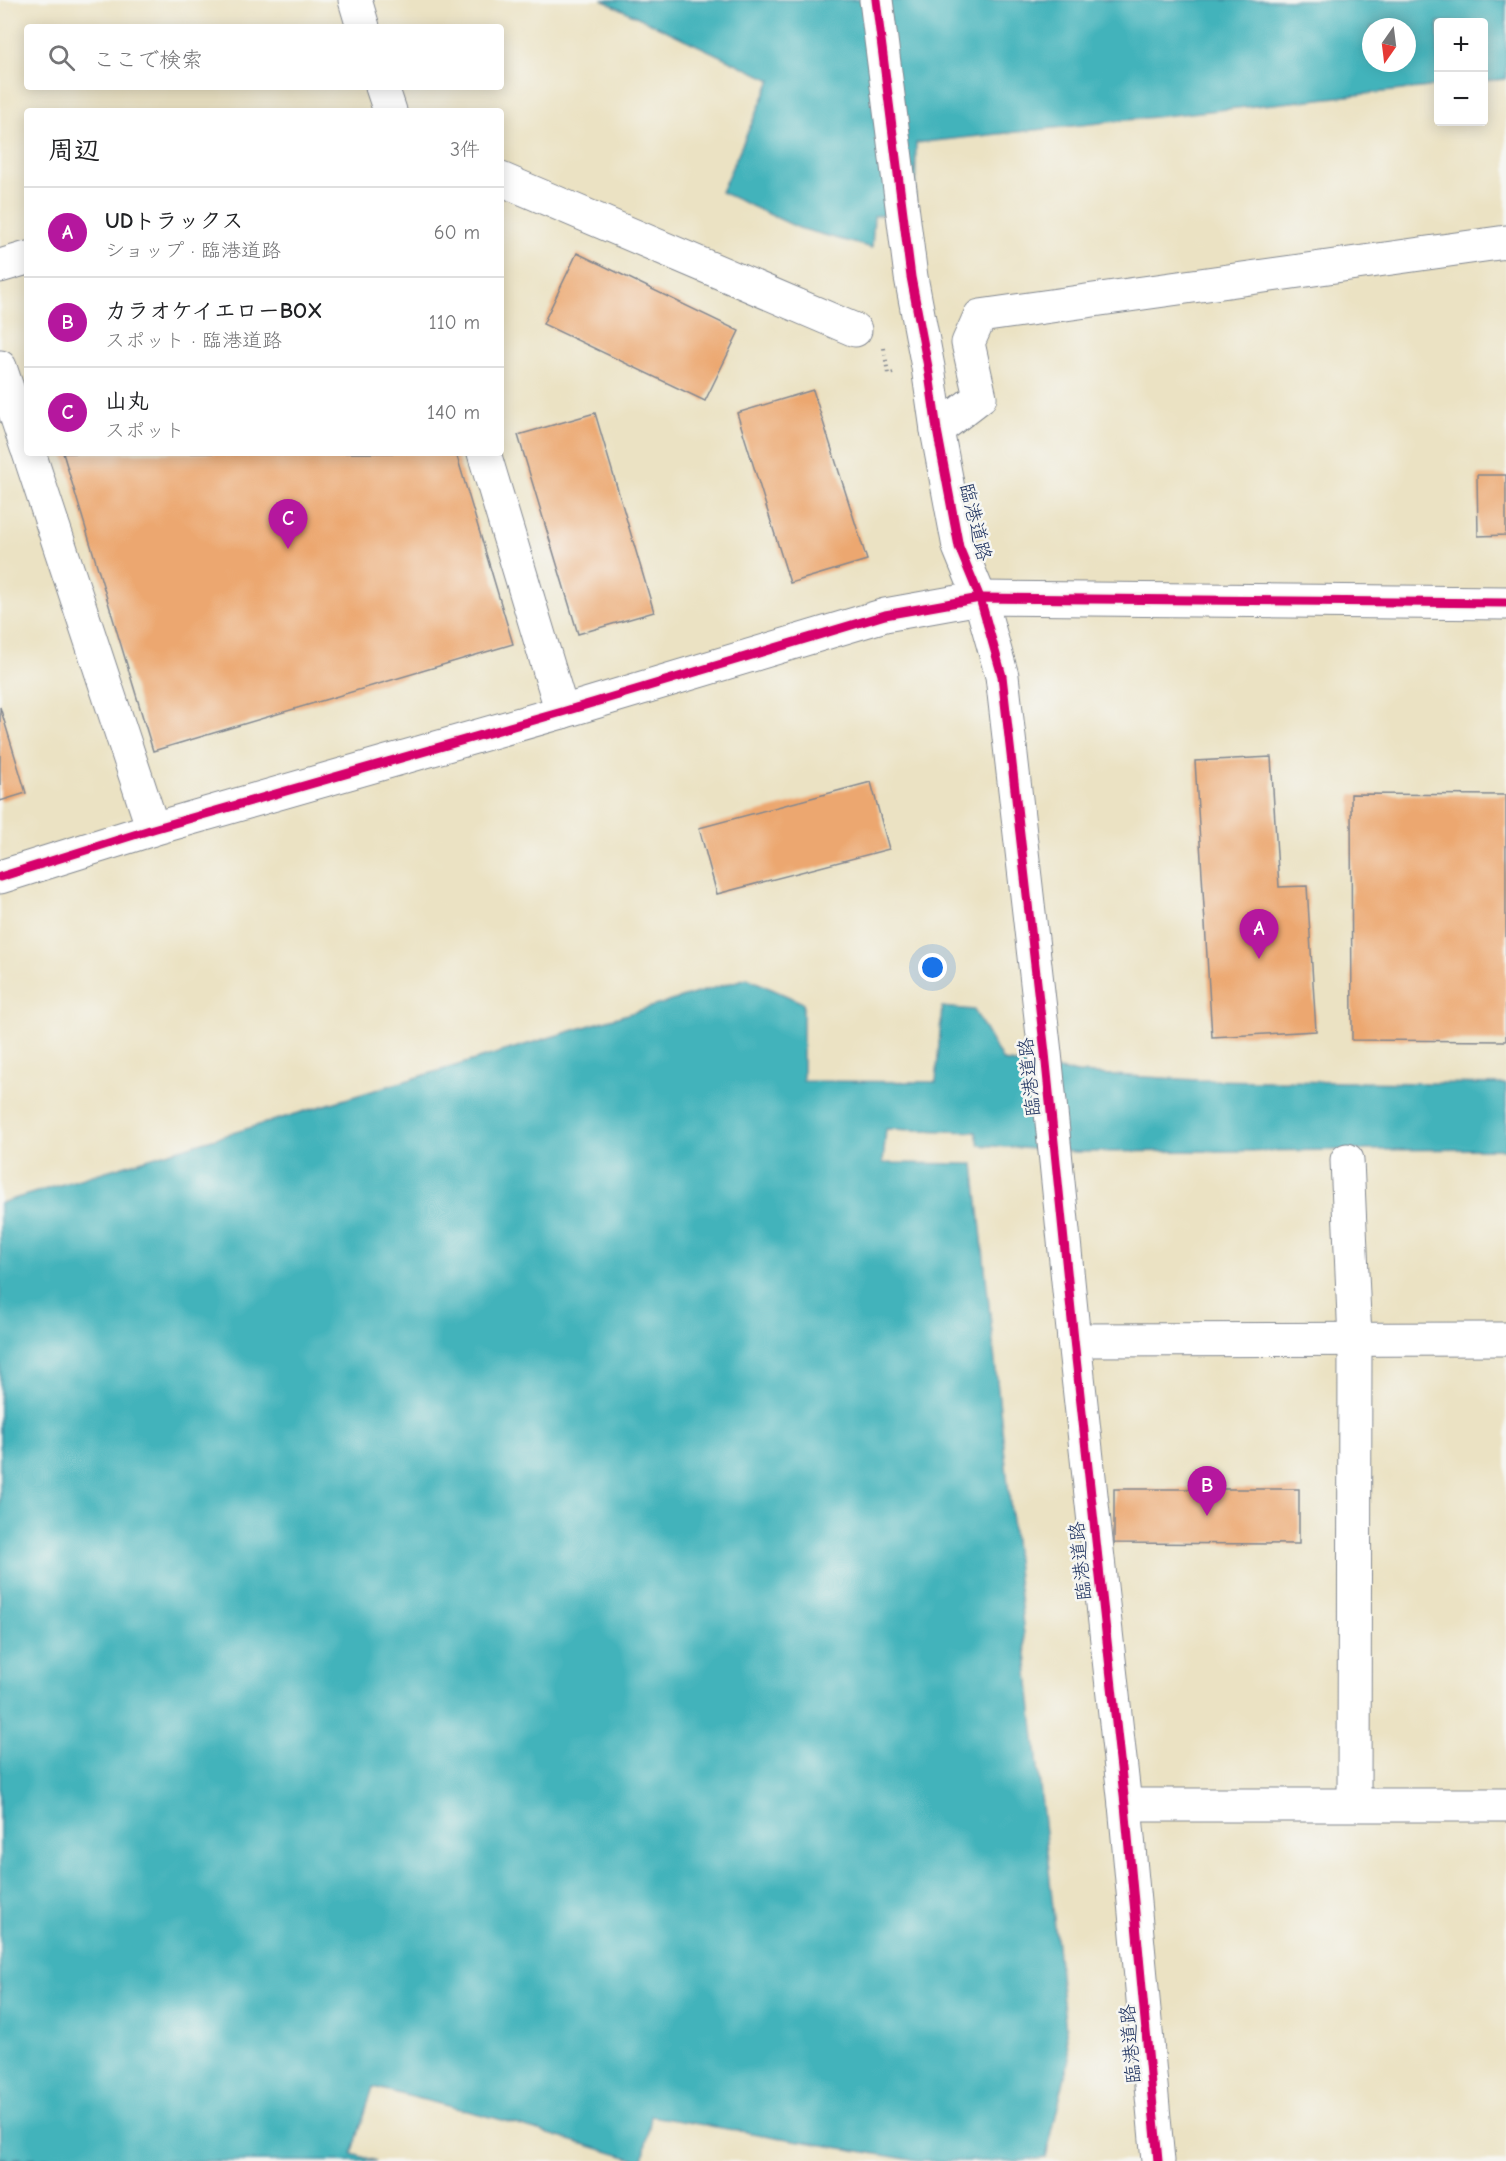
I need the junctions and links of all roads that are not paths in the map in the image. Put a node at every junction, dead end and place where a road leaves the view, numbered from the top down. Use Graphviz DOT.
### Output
graph roads {
  1 [pos="355,0"];
  2 [pos="876,0"];
  3 [pos="362,24"];
  4 [pos="383,90"];
  5 [pos="389,108"];
  6 [pos="504,180"];
  7 [pos="1506,242"];
  8 [pos="24,259"];
  9 [pos="0,266"];
  10 [pos="855,330"];
  11 [pos="0,367"];
  12 [pos="937,430"];
  13 [pos="24,439"];
  14 [pos="30,456"];
  15 [pos="485,456"];
  16 [pos="980,598"];
  17 [pos="1506,603"];
  18 [pos="562,712"];
  19 [pos="153,829"];
  20 [pos="0,877"];
  21 [pos="1347,1160"];
  22 [pos="1506,1339"];
  23 [pos="1074,1340"];
  24 [pos="1355,1340"];
  25 [pos="1354,1804"];
  26 [pos="1125,1805"];
  27 [pos="1506,1805"];
  28 [pos="1158,2161"];
  1 -- 3 [label="street"];
  2 -- 12 [label="street, 臨港道路"];
  4 -- 5 [label="street"];
  6 -- 10 [label="street"];
  7 -- 12 [label="street"];
  8 -- 9 [label="street"];
  11 -- 13 [label="street"];
  12 -- 16 [label="street, 臨港道路"];
  14 -- 19 [label="street"];
  15 -- 18 [label="street"];
  16 -- 17 [label="street"];
  16 -- 18 [label="street"];
  16 -- 23 [label="street, 臨港道路"];
  18 -- 19 [label="street"];
  19 -- 20 [label="street"];
  21 -- 24 [label="street"];
  22 -- 24 [label="street"];
  23 -- 24 [label="street"];
  23 -- 26 [label="street, 臨港道路"];
  24 -- 25 [label="street"];
  25 -- 26 [label="street"];
  25 -- 27 [label="street"];
  26 -- 28 [label="street, 臨港道路"];
}
